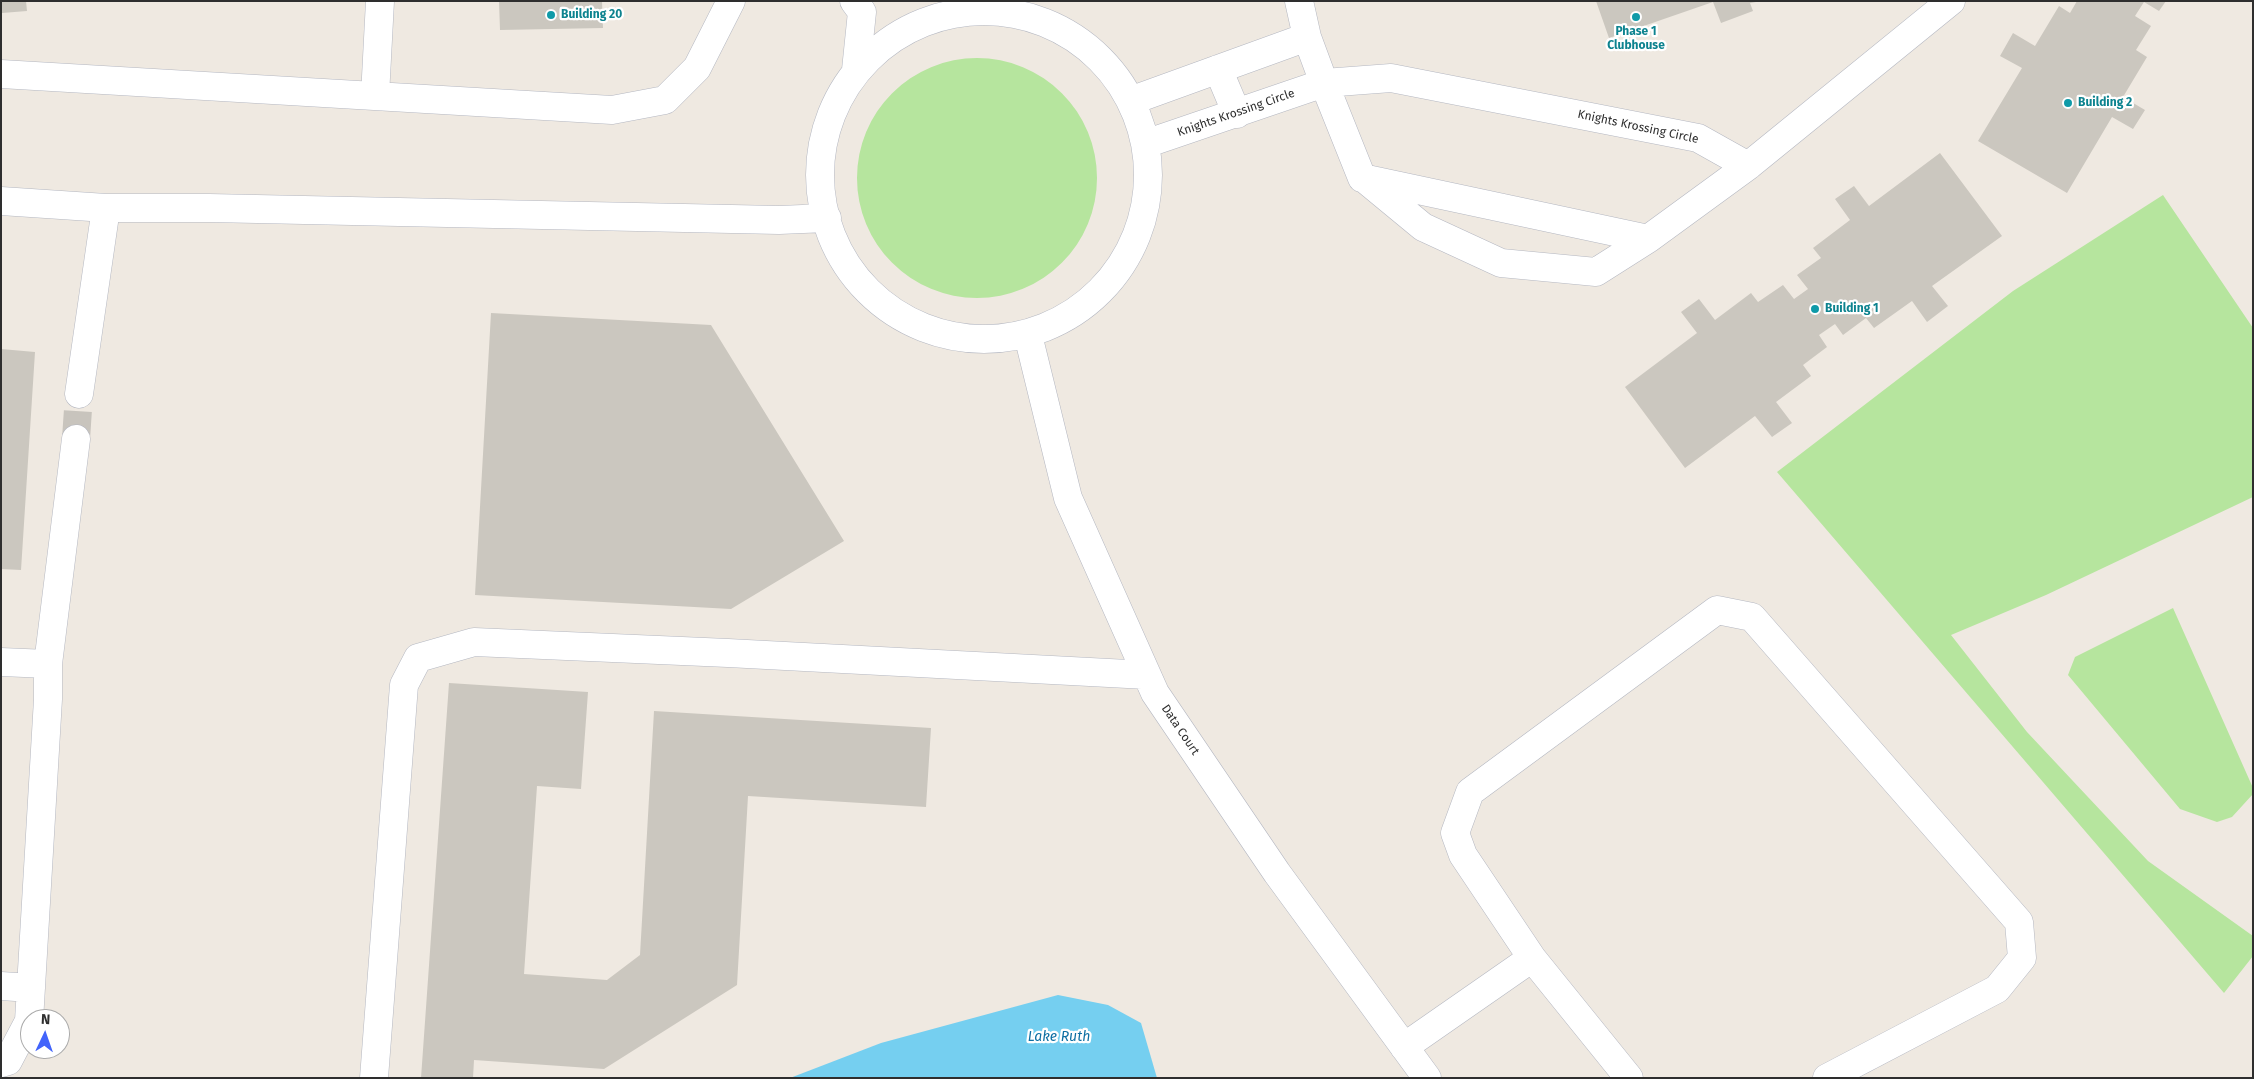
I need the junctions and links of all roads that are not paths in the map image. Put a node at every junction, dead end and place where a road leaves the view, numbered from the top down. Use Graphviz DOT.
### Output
graph roads {
  1 [pos="380,1"];
  2 [pos="731,1"];
  3 [pos="854,1"];
  4 [pos="1299,1"];
  5 [pos="1950,1"];
  6 [pos="942,7"];
  7 [pos="1307,36"];
  8 [pos="1218,69"];
  9 [pos="856,70"];
  10 [pos="1,74"];
  11 [pos="1324,83"];
  12 [pos="375,96"];
  13 [pos="1133,100"];
  14 [pos="1237,114"];
  15 [pos="1148,143"];
  16 [pos="1748,166"];
  17 [pos="1362,178"];
  18 [pos="1,201"];
  19 [pos="106,208"];
  20 [pos="826,218"];
  21 [pos="1648,238"];
  22 [pos="1028,335"];
  23 [pos="80,394"];
  24 [pos="76,439"];
  25 [pos="1,662"];
  26 [pos="48,664"];
  27 [pos="1147,675"];
  28 [pos="1532,958"];
  29 [pos="1,986"];
  30 [pos="31,988"];
  31 [pos="1404,1047"];
  32 [pos="1,1063"];
  33 [pos="374,1078"];
  34 [pos="1427,1078"];
  35 [pos="1628,1078"];
  36 [pos="1827,1078"];
  1 -- 12 [label="street"];
  2 -- 12 [label="street"];
  3 -- 9 [label="street"];
  4 -- 7 [label="street"];
  5 -- 16 [label="street"];
  6 -- 9 [label="street"];
  6 -- 13 [label="street"];
  7 -- 8 [label="street"];
  7 -- 11 [label="street"];
  8 -- 13 [label="street"];
  8 -- 14 [label="street"];
  9 -- 20 [label="street"];
  10 -- 12 [label="street"];
  11 -- 14 [label="street, Knights Krossing Circle"];
  11 -- 16 [label="street, Knights Krossing Circle"];
  11 -- 17 [label="street"];
  13 -- 15 [label="street"];
  14 -- 15 [label="street, Knights Krossing Circle"];
  15 -- 22 [label="street"];
  16 -- 21 [label="street"];
  17 -- 21 [label="street"];
  17 -- 21 [label="street"];
  18 -- 19 [label="street"];
  19 -- 20 [label="street"];
  19 -- 23 [label="street"];
  20 -- 22 [label="street"];
  22 -- 27 [label="street, Data Court"];
  24 -- 26 [label="street"];
  25 -- 26 [label="street"];
  26 -- 30 [label="street"];
  27 -- 31 [label="street, Data Court"];
  27 -- 33 [label="street"];
  28 -- 31 [label="street"];
  28 -- 35 [label="street"];
  28 -- 36 [label="street"];
  29 -- 30 [label="street"];
  30 -- 32 [label="street"];
  31 -- 34 [label="street, Data Court"];
}
